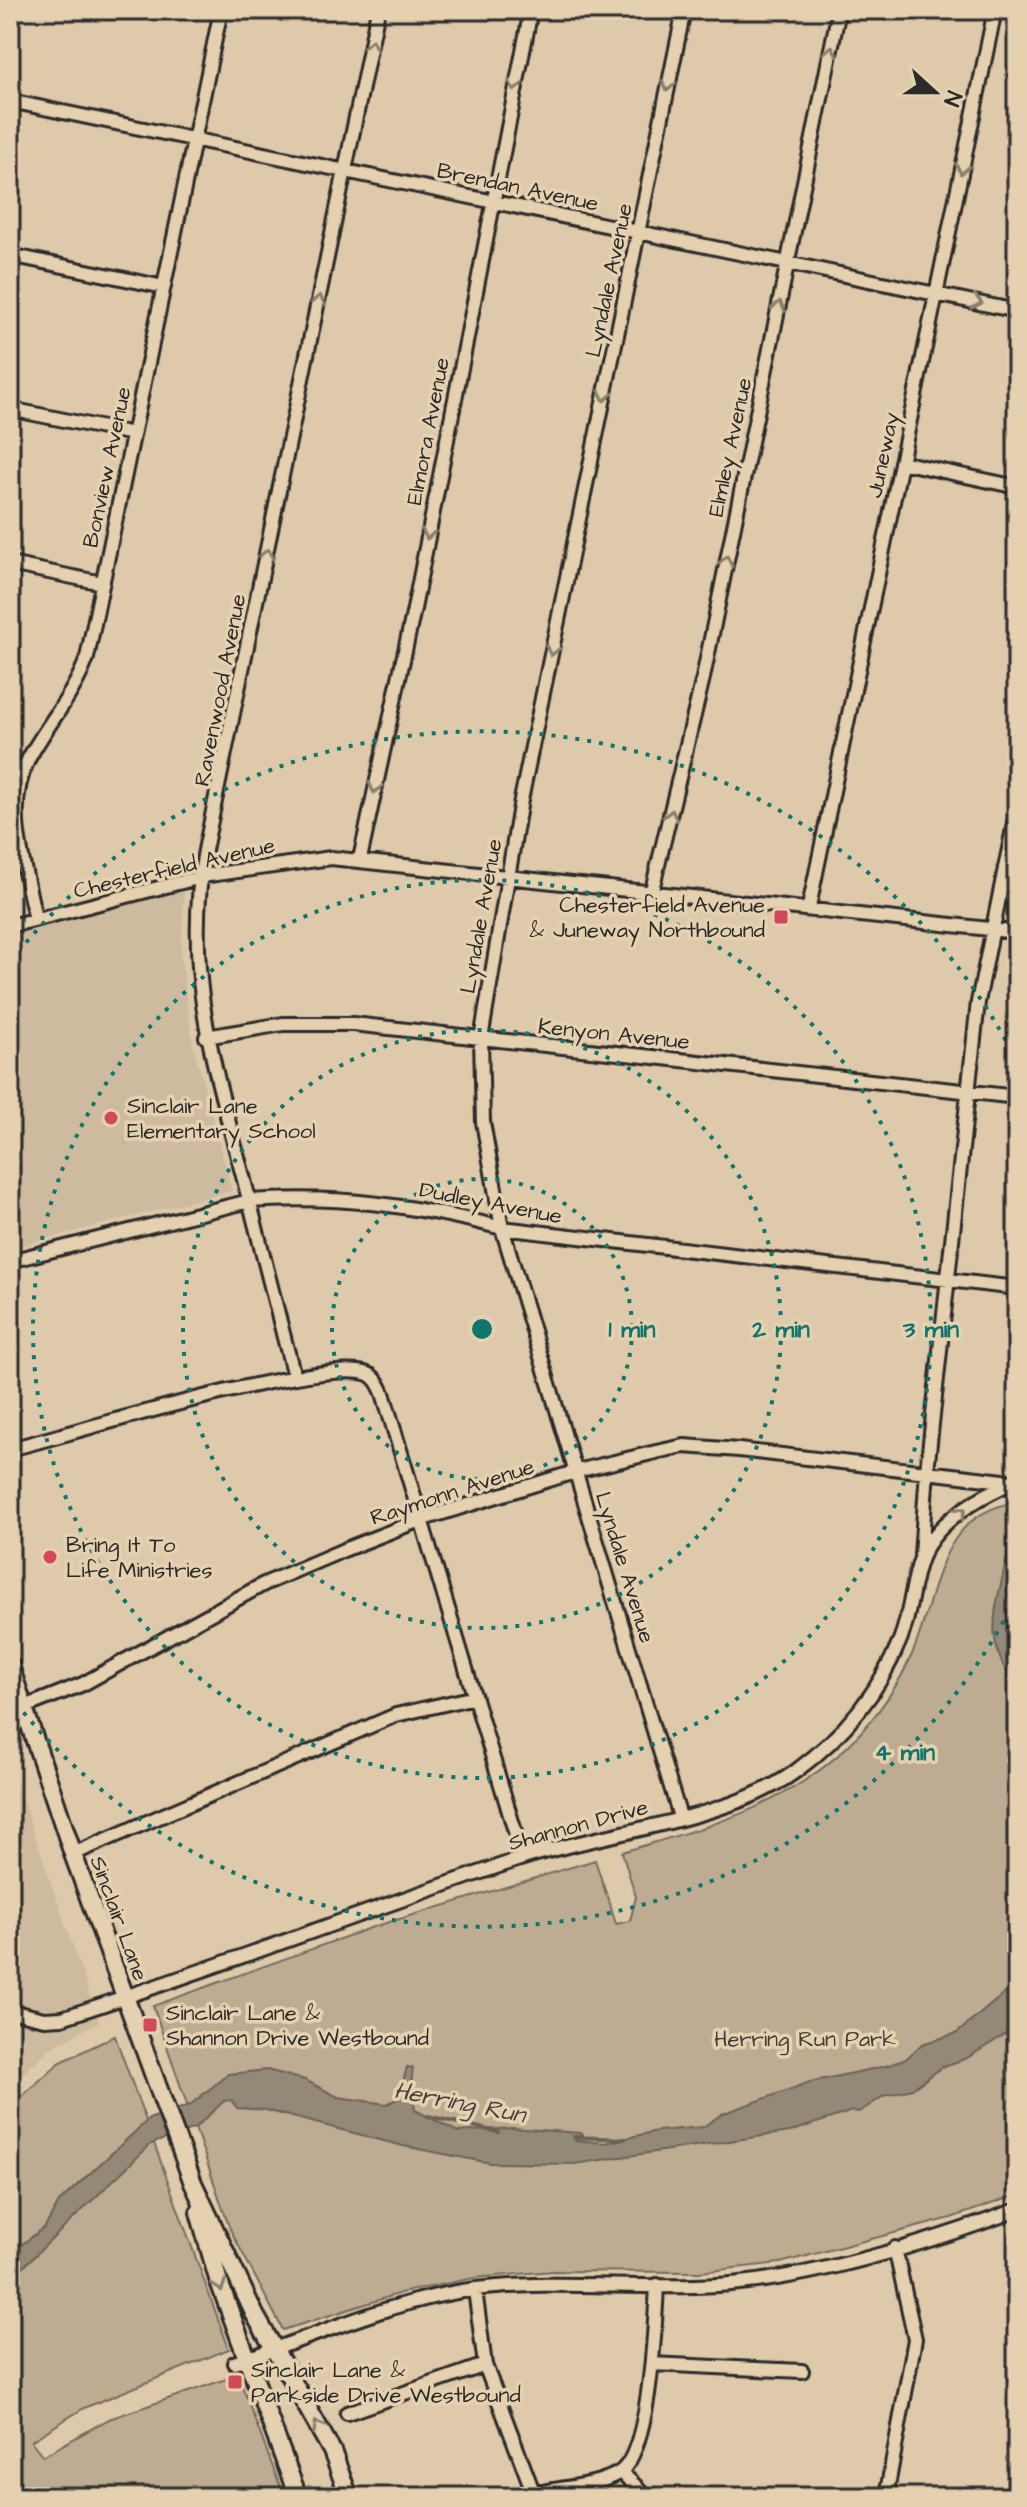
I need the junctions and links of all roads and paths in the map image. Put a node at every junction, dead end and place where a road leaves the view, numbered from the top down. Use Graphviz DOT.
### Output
graph roads {
  1 [pos="221,10"];
  2 [pos="378,10"];
  3 [pos="531,10"];
  4 [pos="684,10"];
  5 [pos="839,10"];
  6 [pos="995,10"];
  7 [pos="10,101"];
  8 [pos="195,139"];
  9 [pos="345,171"];
  10 [pos="493,201"];
  11 [pos="639,233"];
  12 [pos="10,255"];
  13 [pos="788,262"];
  14 [pos="164,287"];
  15 [pos="936,294"];
  16 [pos="1017,311"];
  17 [pos="10,409"];
  18 [pos="133,434"];
  19 [pos="901,462"];
  20 [pos="1017,487"];
  21 [pos="10,564"];
  22 [pos="102,583"];
  23 [pos="1017,809"];
  24 [pos="360,859"];
  25 [pos="507,875"];
  26 [pos="200,878"];
  27 [pos="652,890"];
  28 [pos="809,907"];
  29 [pos="35,919"];
  30 [pos="10,926"];
  31 [pos="993,929"];
  32 [pos="1017,932"];
  33 [pos="206,1037"];
  34 [pos="481,1039"];
  35 [pos="967,1092"];
  36 [pos="1017,1097"];
  37 [pos="249,1201"];
  38 [pos="502,1228"];
  39 [pos="10,1261"];
  40 [pos="949,1281"];
  41 [pos="1017,1288"];
  42 [pos="294,1376"];
  43 [pos="10,1449"];
  44 [pos="927,1470"];
  45 [pos="576,1472"];
  46 [pos="1015,1482"];
  47 [pos="420,1520"];
  48 [pos="921,1557"];
  49 [pos="10,1666"];
  50 [pos="475,1697"];
  51 [pos="22,1708"];
  52 [pos="680,1817"];
  53 [pos="73,1854"];
  54 [pos="523,1858"];
  55 [pos="126,1997"];
  56 [pos="10,2011"];
  57 [pos="193,2183"];
  58 [pos="1017,2210"];
  59 [pos="895,2248"];
  60 [pos="657,2285"];
  61 [pos="475,2290"];
  62 [pos="274,2349"];
  63 [pos="240,2361"];
  64 [pos="652,2364"];
  65 [pos="485,2365"];
  66 [pos="802,2371"];
  67 [pos="347,2413"];
  68 [pos="622,2473"];
  69 [pos="530,2496"];
  70 [pos="298,2497"];
  71 [pos="349,2497"];
  72 [pos="656,2497"];
  73 [pos="886,2497"];
  1 -- 8 [label="street, Bonview Avenue"];
  9 -- 2 [label="street, Ravenwood Avenue, one-way"];
  3 -- 10 [label="street, Elmora Avenue, one-way"];
  4 -- 11 [label="street, Lyndale Avenue, one-way"];
  13 -- 5 [label="street, Elmley Avenue, one-way"];
  6 -- 15 [label="street, Juneway, one-way"];
  7 -- 8 [label="street, Brendan Avenue"];
  8 -- 9 [label="street, Brendan Avenue"];
  8 -- 14 [label="street, Bonview Avenue"];
  9 -- 10 [label="street, Brendan Avenue"];
  26 -- 9 [label="street, Ravenwood Avenue, one-way"];
  10 -- 11 [label="street, Brendan Avenue"];
  10 -- 24 [label="street, Elmora Avenue, one-way"];
  11 -- 13 [label="street, Brendan Avenue"];
  11 -- 25 [label="street, Lyndale Avenue, one-way"];
  12 -- 14 [label="street"];
  13 -- 15 [label="street, Brendan Avenue"];
  27 -- 13 [label="street, Elmley Avenue, one-way"];
  14 -- 18 [label="street, Bonview Avenue"];
  15 -- 16 [label="street, Brendan Avenue, one-way"];
  15 -- 19 [label="street, Juneway"];
  17 -- 18 [label="street"];
  18 -- 22 [label="street, Bonview Avenue"];
  19 -- 20 [label="street"];
  19 -- 28 [label="street, Juneway"];
  21 -- 22 [label="street"];
  22 -- 29 [label="street, Bonview Avenue"];
  23 -- 31 [label="street"];
  24 -- 25 [label="street, Chesterfield Avenue"];
  24 -- 26 [label="street, Chesterfield Avenue"];
  25 -- 27 [label="street, Chesterfield Avenue"];
  25 -- 34 [label="street, Lyndale Avenue"];
  26 -- 29 [label="street, Chesterfield Avenue"];
  26 -- 33 [label="street, Ravenwood Avenue"];
  27 -- 28 [label="street, Chesterfield Avenue"];
  28 -- 31 [label="street, Chesterfield Avenue"];
  29 -- 30 [label="street, Chesterfield Avenue"];
  31 -- 32 [label="street, Chesterfield Avenue"];
  31 -- 35 [label="street"];
  33 -- 34 [label="street, Kenyon Avenue"];
  33 -- 37 [label="street, Ravenwood Avenue"];
  34 -- 35 [label="street, Kenyon Avenue"];
  34 -- 38 [label="street, Lyndale Avenue"];
  35 -- 36 [label="street, Kenyon Avenue"];
  35 -- 40 [label="street"];
  37 -- 38 [label="street, Dudley Avenue"];
  37 -- 39 [label="street, Dudley Avenue"];
  37 -- 42 [label="street, Ravenwood Avenue"];
  38 -- 40 [label="street, Dudley Avenue"];
  38 -- 45 [label="street, Lyndale Avenue"];
  40 -- 41 [label="street, Dudley Avenue"];
  40 -- 44 [label="street"];
  42 -- 43 [label="street"];
  42 -- 47 [label="street"];
  44 -- 45 [label="street, Raymonn Avenue"];
  44 -- 46 [label="street, Shannon Drive"];
  44 -- 48 [label="street"];
  45 -- 47 [label="street, Raymonn Avenue"];
  45 -- 52 [label="street, Lyndale Avenue"];
  48 -- 46 [label="street, Shannon Drive, one-way"];
  47 -- 50 [label="street"];
  47 -- 51 [label="street, Raymonn Avenue"];
  48 -- 52 [label="street, Shannon Drive"];
  49 -- 51 [label="main road, Sinclair Lane"];
  50 -- 53 [label="street"];
  50 -- 54 [label="street"];
  51 -- 53 [label="main road, Sinclair Lane"];
  52 -- 54 [label="street, Shannon Drive"];
  53 -- 55 [label="main road, Sinclair Lane"];
  54 -- 55 [label="street, Shannon Drive"];
  55 -- 56 [label="street, Shannon Drive"];
  55 -- 57 [label="main road, Sinclair Lane"];
  57 -- 62 [label="main road, Sinclair Lane"];
  57 -- 63 [label="main road, Sinclair Lane, one-way"];
  58 -- 59 [label="street"];
  59 -- 60 [label="street"];
  59 -- 73 [label="street"];
  60 -- 61 [label="street"];
  60 -- 64 [label="street"];
  61 -- 62 [label="street"];
  61 -- 65 [label="street"];
  62 -- 63 [label="street"];
  71 -- 62 [label="main road, Sinclair Lane, one-way"];
  63 -- 70 [label="main road, Sinclair Lane"];
  64 -- 66 [label="street"];
  64 -- 68 [label="street"];
  65 -- 67 [label="street"];
  65 -- 69 [label="street"];
  68 -- 69 [label="street"];
  68 -- 72 [label="street"];
}
